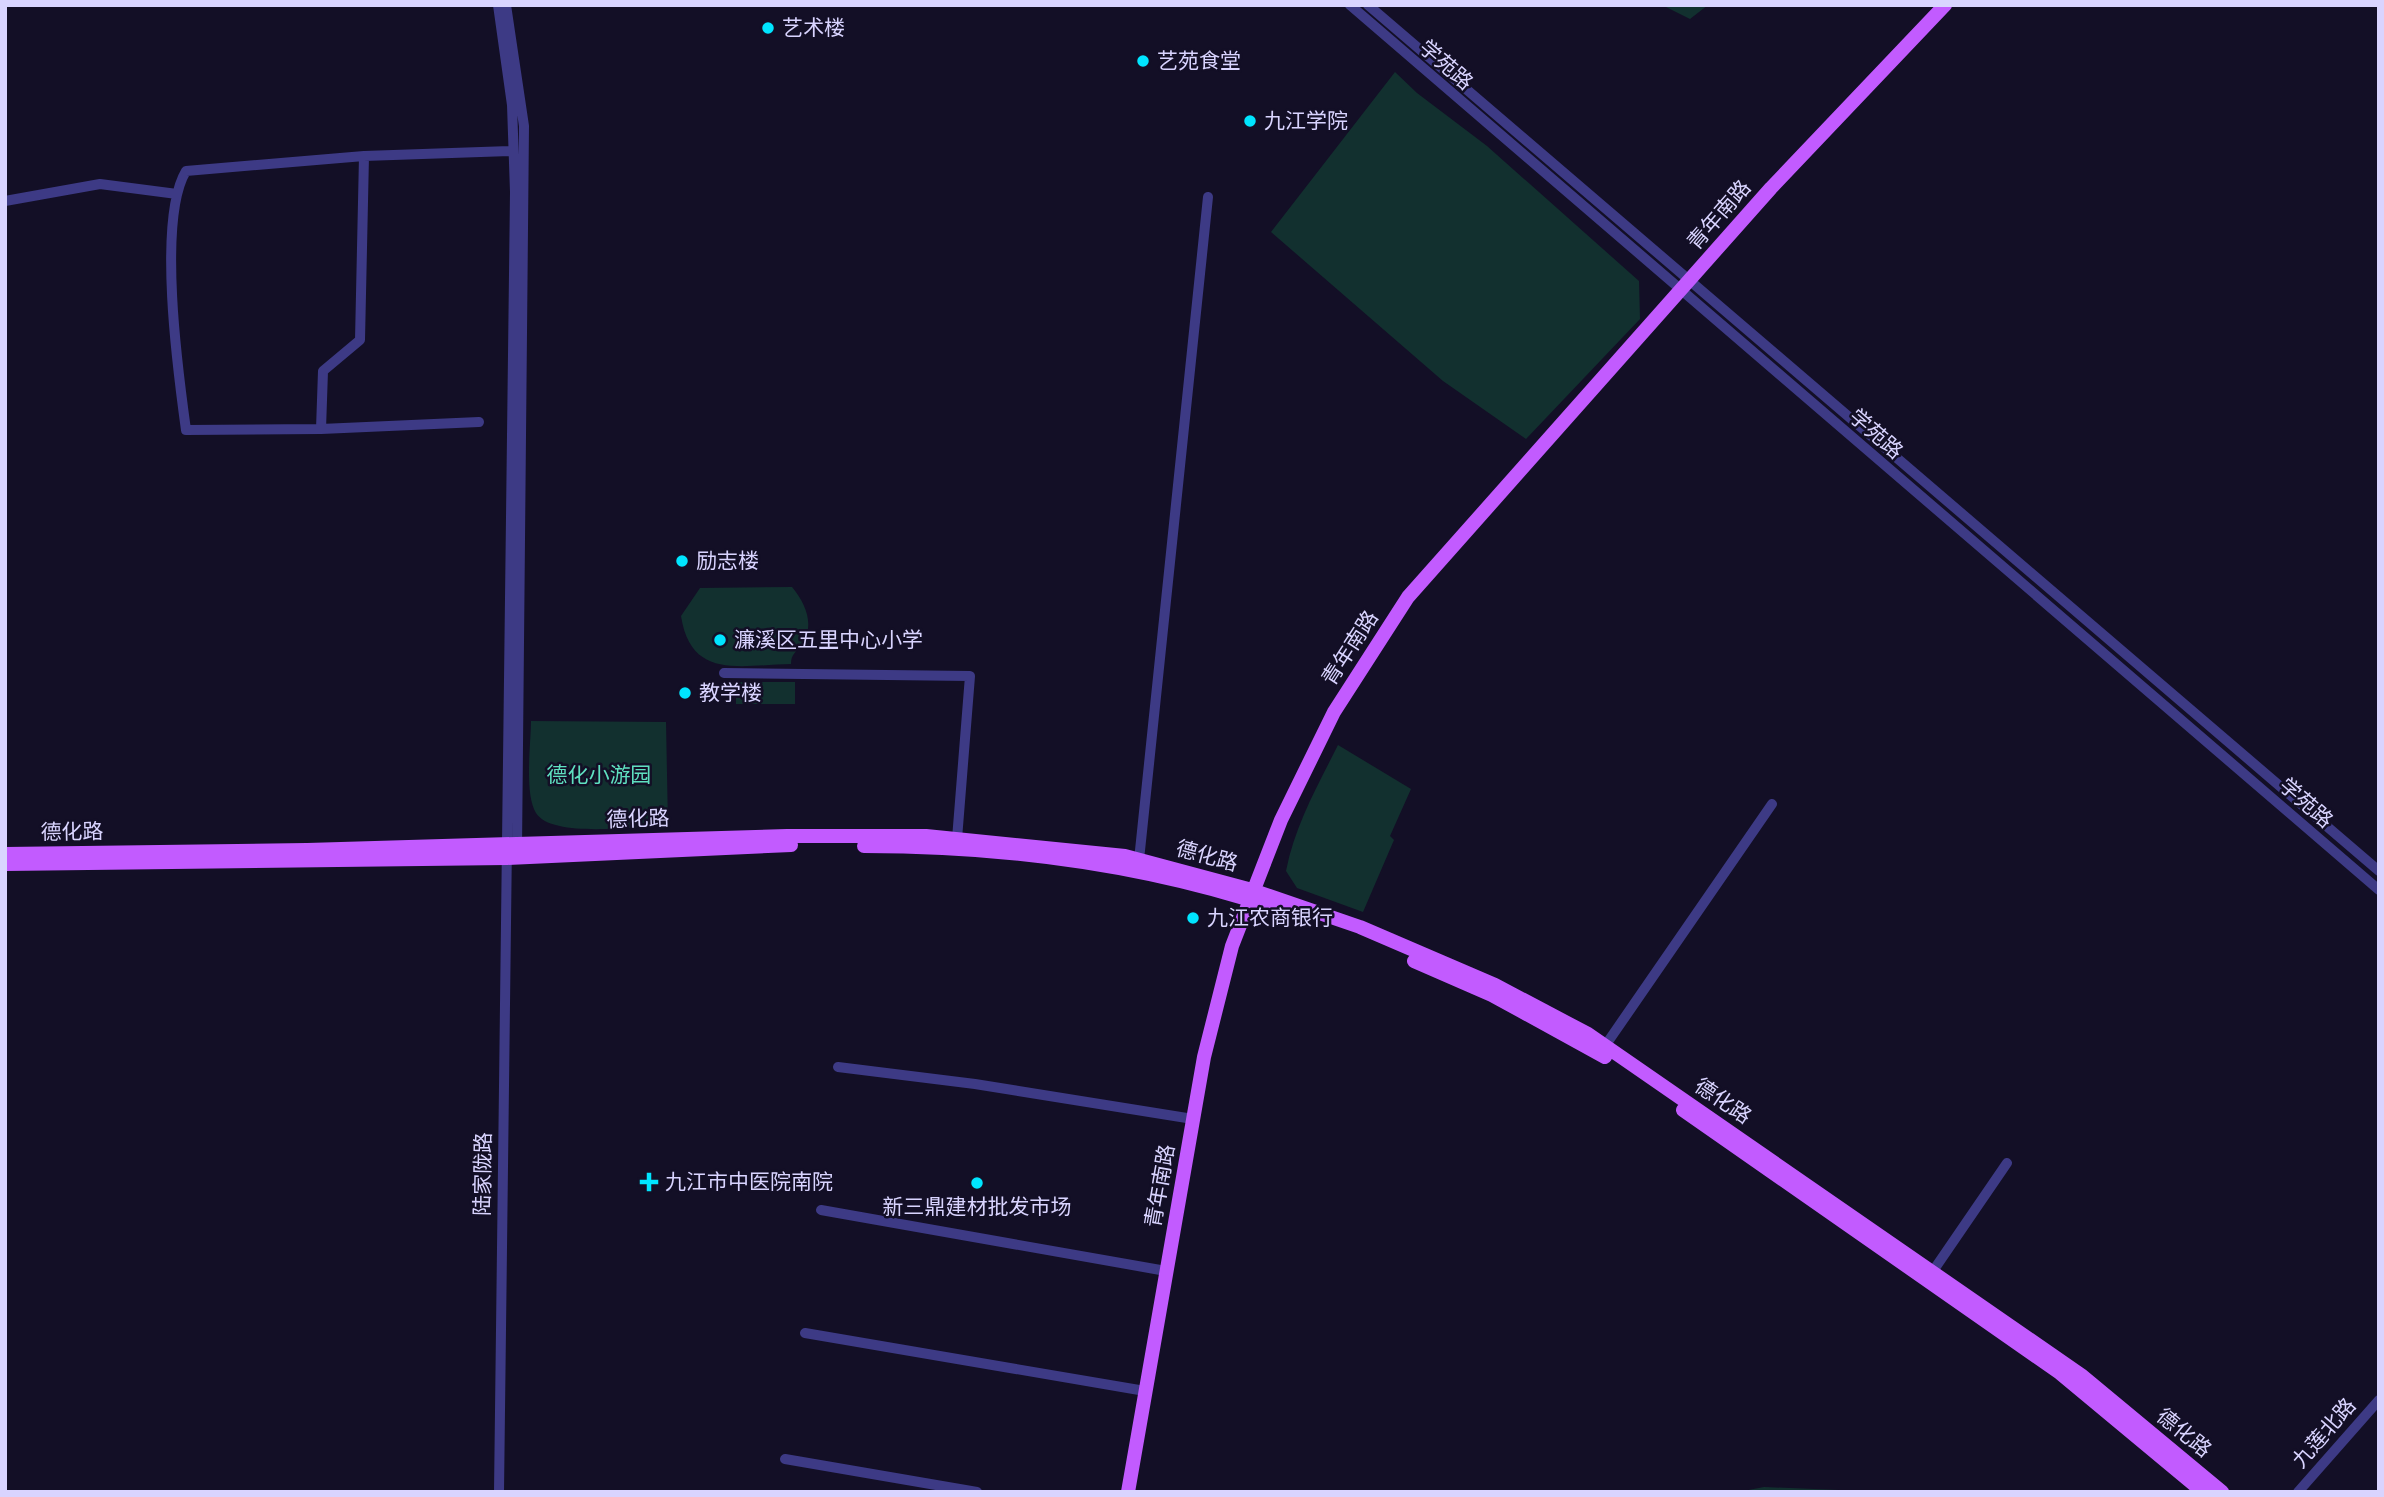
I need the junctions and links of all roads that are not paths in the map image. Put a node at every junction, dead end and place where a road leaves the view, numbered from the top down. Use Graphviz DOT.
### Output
graph roads {
  1 [pos="498,5"];
  2 [pos="506,5"];
  3 [pos="1350,5"];
  4 [pos="1368,5"];
  5 [pos="1944,5"];
  6 [pos="513,151"];
  7 [pos="364,156"];
  8 [pos="177,194"];
  9 [pos="1208,197"];
  10 [pos="5,201"];
  11 [pos="1691,279"];
  12 [pos="1680,292"];
  13 [pos="478,422"];
  14 [pos="321,429"];
  15 [pos="724,673"];
  16 [pos="1772,804"];
  17 [pos="957,839"];
  18 [pos="512,851"];
  19 [pos="5,854"];
  20 [pos="1139,860"];
  21 [pos="5,864"];
  22 [pos="2379,871"];
  23 [pos="2379,890"];
  24 [pos="1251,894"];
  25 [pos="1605,1046"];
  26 [pos="838,1067"];
  27 [pos="1193,1119"];
  28 [pos="2007,1163"];
  29 [pos="821,1210"];
  30 [pos="1166,1271"];
  31 [pos="1933,1271"];
  32 [pos="805,1333"];
  33 [pos="1145,1391"];
  34 [pos="2379,1400"];
  35 [pos="785,1460"];
  36 [pos="499,1492"];
  37 [pos="977,1492"];
  38 [pos="1128,1492"];
  39 [pos="2203,1492"];
  40 [pos="2222,1492"];
  41 [pos="2298,1492"];
  1 -- 6 [label="street"];
  2 -- 18 [label="street"];
  3 -- 12 [label="street, 学苑路"];
  4 -- 11 [label="street, 学苑路"];
  5 -- 11 [label="main road, 青年南路"];
  6 -- 7 [label="street"];
  6 -- 18 [label="street"];
  7 -- 8 [label="street"];
  7 -- 14 [label="street"];
  8 -- 10 [label="street"];
  8 -- 14 [label="street"];
  9 -- 20 [label="street"];
  11 -- 12 [label="main road, 青年南路"];
  11 -- 22 [label="street, 学苑路"];
  12 -- 23 [label="street, 学苑路"];
  12 -- 24 [label="main road, 青年南路"];
  13 -- 14 [label="street"];
  15 -- 17 [label="street"];
  16 -- 25 [label="street"];
  17 -- 18 [label="main road, 德化路"];
  17 -- 20 [label="main road, 德化路"];
  18 -- 19 [label="main road, 德化路"];
  18 -- 21 [label="main road, 德化路"];
  18 -- 24 [label="main road, 德化路"];
  18 -- 36 [label="street, 陆家陇路"];
  20 -- 24 [label="main road, 德化路"];
  24 -- 25 [label="main road, 德化路"];
  24 -- 27 [label="main road, 青年南路"];
  24 -- 39 [label="main road, 德化路"];
  25 -- 31 [label="main road, 德化路"];
  26 -- 27 [label="street"];
  27 -- 30 [label="main road, 青年南路"];
  28 -- 31 [label="street"];
  29 -- 30 [label="street"];
  30 -- 33 [label="main road, 青年南路"];
  31 -- 40 [label="main road, 德化路"];
  32 -- 33 [label="street"];
  33 -- 38 [label="main road, 青年南路"];
  34 -- 41 [label="street, 九莲北路"];
  35 -- 37 [label="street"];
}
